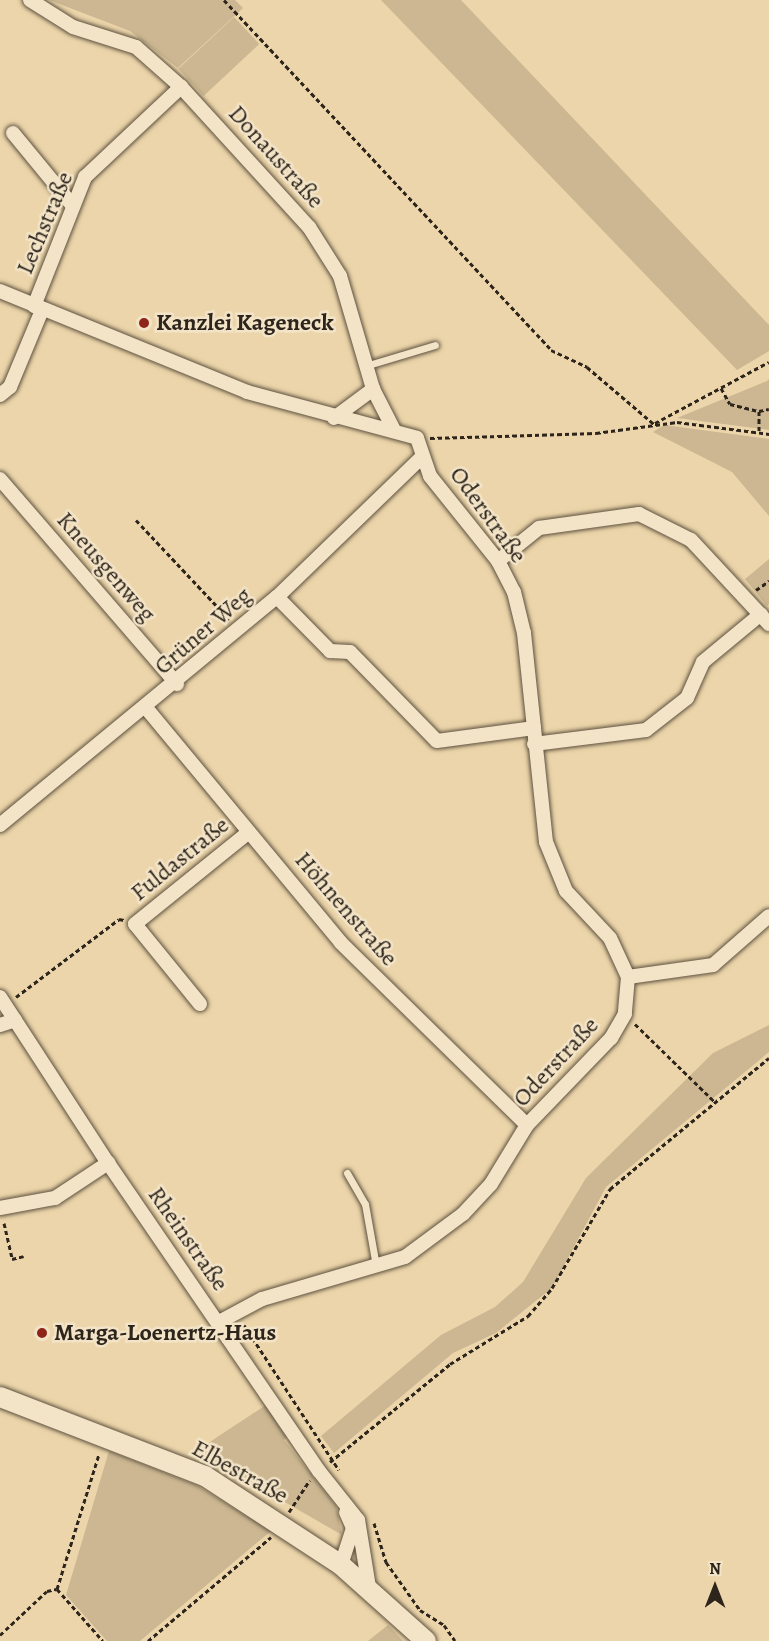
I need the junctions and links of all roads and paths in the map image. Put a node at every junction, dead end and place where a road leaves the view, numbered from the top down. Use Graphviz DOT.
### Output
graph roads {
  1 [pos="30,0"];
  2 [pos="224,0"];
  3 [pos="181,87"];
  4 [pos="13,133"];
  5 [pos="74,206"];
  6 [pos="0,291"];
  7 [pos="38,308"];
  8 [pos="435,345"];
  9 [pos="769,363"];
  10 [pos="365,366"];
  11 [pos="721,388"];
  12 [pos="373,389"];
  13 [pos="0,395"];
  14 [pos="769,409"];
  15 [pos="759,411"];
  16 [pos="334,418"];
  17 [pos="654,424"];
  18 [pos="393,429"];
  19 [pos="759,432"];
  20 [pos="769,435"];
  21 [pos="417,438"];
  22 [pos="422,457"];
  23 [pos="0,479"];
  24 [pos="136,520"];
  25 [pos="498,561"];
  26 [pos="277,597"];
  27 [pos="765,619"];
  28 [pos="239,630"];
  29 [pos="177,684"];
  30 [pos="147,709"];
  31 [pos="534,728"];
  32 [pos="534,744"];
  33 [pos="0,825"];
  34 [pos="249,832"];
  35 [pos="769,916"];
  36 [pos="135,924"];
  37 [pos="628,977"];
  38 [pos="3,1002"];
  39 [pos="200,1004"];
  40 [pos="626,1014"];
  41 [pos="15,1020"];
  42 [pos="0,1025"];
  43 [pos="769,1058"];
  44 [pos="715,1102"];
  45 [pos="527,1125"];
  46 [pos="108,1163"];
  47 [pos="347,1173"];
  48 [pos="3,1208"];
  49 [pos="24,1256"];
  50 [pos="376,1268"];
  51 [pos="219,1322"];
  52 [pos="0,1396"];
  53 [pos="105,1434"];
  54 [pos="319,1471"];
  55 [pos="343,1504"];
  56 [pos="281,1523"];
  57 [pos="341,1565"];
  58 [pos="369,1587"];
  59 [pos="57,1589"];
  60 [pos="0,1635"];
  61 [pos="103,1641"];
  62 [pos="148,1641"];
  63 [pos="426,1641"];
  1 -- 3 [label="street, Donaustraße"];
  2 -- 17 [label="path"];
  3 -- 5 [label="street, Lechstraße"];
  3 -- 10 [label="street, Donaustraße"];
  4 -- 5 [label="street"];
  5 -- 7 [label="street, Lechstraße"];
  6 -- 7 [label="street"];
  7 -- 13 [label="street, Lechstraße"];
  7 -- 16 [label="street"];
  8 -- 10 [label="lane"];
  9 -- 11 [label="path"];
  10 -- 12 [label="street, Donaustraße"];
  11 -- 15 [label="path"];
  11 -- 17 [label="path"];
  12 -- 16 [label="street"];
  12 -- 18 [label="street, Donaustraße"];
  14 -- 15 [label="path"];
  15 -- 19 [label="path"];
  16 -- 18 [label="street"];
  17 -- 19 [label="path"];
  17 -- 21 [label="path"];
  18 -- 21 [label="street"];
  19 -- 20 [label="path"];
  21 -- 22 [label="street, Oderstraße"];
  22 -- 25 [label="street, Oderstraße"];
  22 -- 26 [label="street, Grüner Weg"];
  23 -- 29 [label="street, Kneusgenweg"];
  24 -- 28 [label="path"];
  25 -- 27 [label="street"];
  25 -- 31 [label="street, Oderstraße"];
  26 -- 28 [label="street, Grüner Weg"];
  26 -- 31 [label="street"];
  27 -- 32 [label="street"];
  28 -- 29 [label="street, Grüner Weg"];
  29 -- 30 [label="street, Grüner Weg"];
  30 -- 33 [label="street, Grüner Weg"];
  30 -- 34 [label="street, Höhnenstraße"];
  31 -- 32 [label="street, Oderstraße"];
  32 -- 37 [label="street, Oderstraße"];
  34 -- 36 [label="street, Fuldastraße"];
  34 -- 45 [label="street, Höhnenstraße"];
  35 -- 37 [label="street"];
  36 -- 38 [label="path"];
  36 -- 39 [label="street, Fuldastraße"];
  37 -- 40 [label="street, Oderstraße"];
  38 -- 41 [label="street, Rheinstraße"];
  40 -- 44 [label="path"];
  40 -- 45 [label="street, Oderstraße"];
  41 -- 42 [label="street"];
  41 -- 46 [label="street, Rheinstraße"];
  43 -- 44 [label="path"];
  44 -- 54 [label="path"];
  45 -- 50 [label="street, Oderstraße"];
  46 -- 48 [label="street"];
  46 -- 51 [label="street, Rheinstraße"];
  47 -- 50 [label="lane"];
  48 -- 49 [label="path"];
  50 -- 51 [label="street, Oderstraße"];
  51 -- 54 [label="street, Rheinstraße"];
  52 -- 53 [label="main road, Elbestraße"];
  53 -- 56 [label="main road, Elbestraße"];
  53 -- 59 [label="path"];
  54 -- 55 [label="street, Rheinstraße"];
  54 -- 56 [label="path"];
  55 -- 57 [label="street, Rheinstraße"];
  55 -- 58 [label="street, Rheinstraße"];
  56 -- 57 [label="main road, Elbestraße"];
  56 -- 62 [label="path"];
  57 -- 58 [label="main road, Elbestraße"];
  58 -- 63 [label="main road, Elbestraße"];
  59 -- 60 [label="path"];
  59 -- 61 [label="path"];
}
